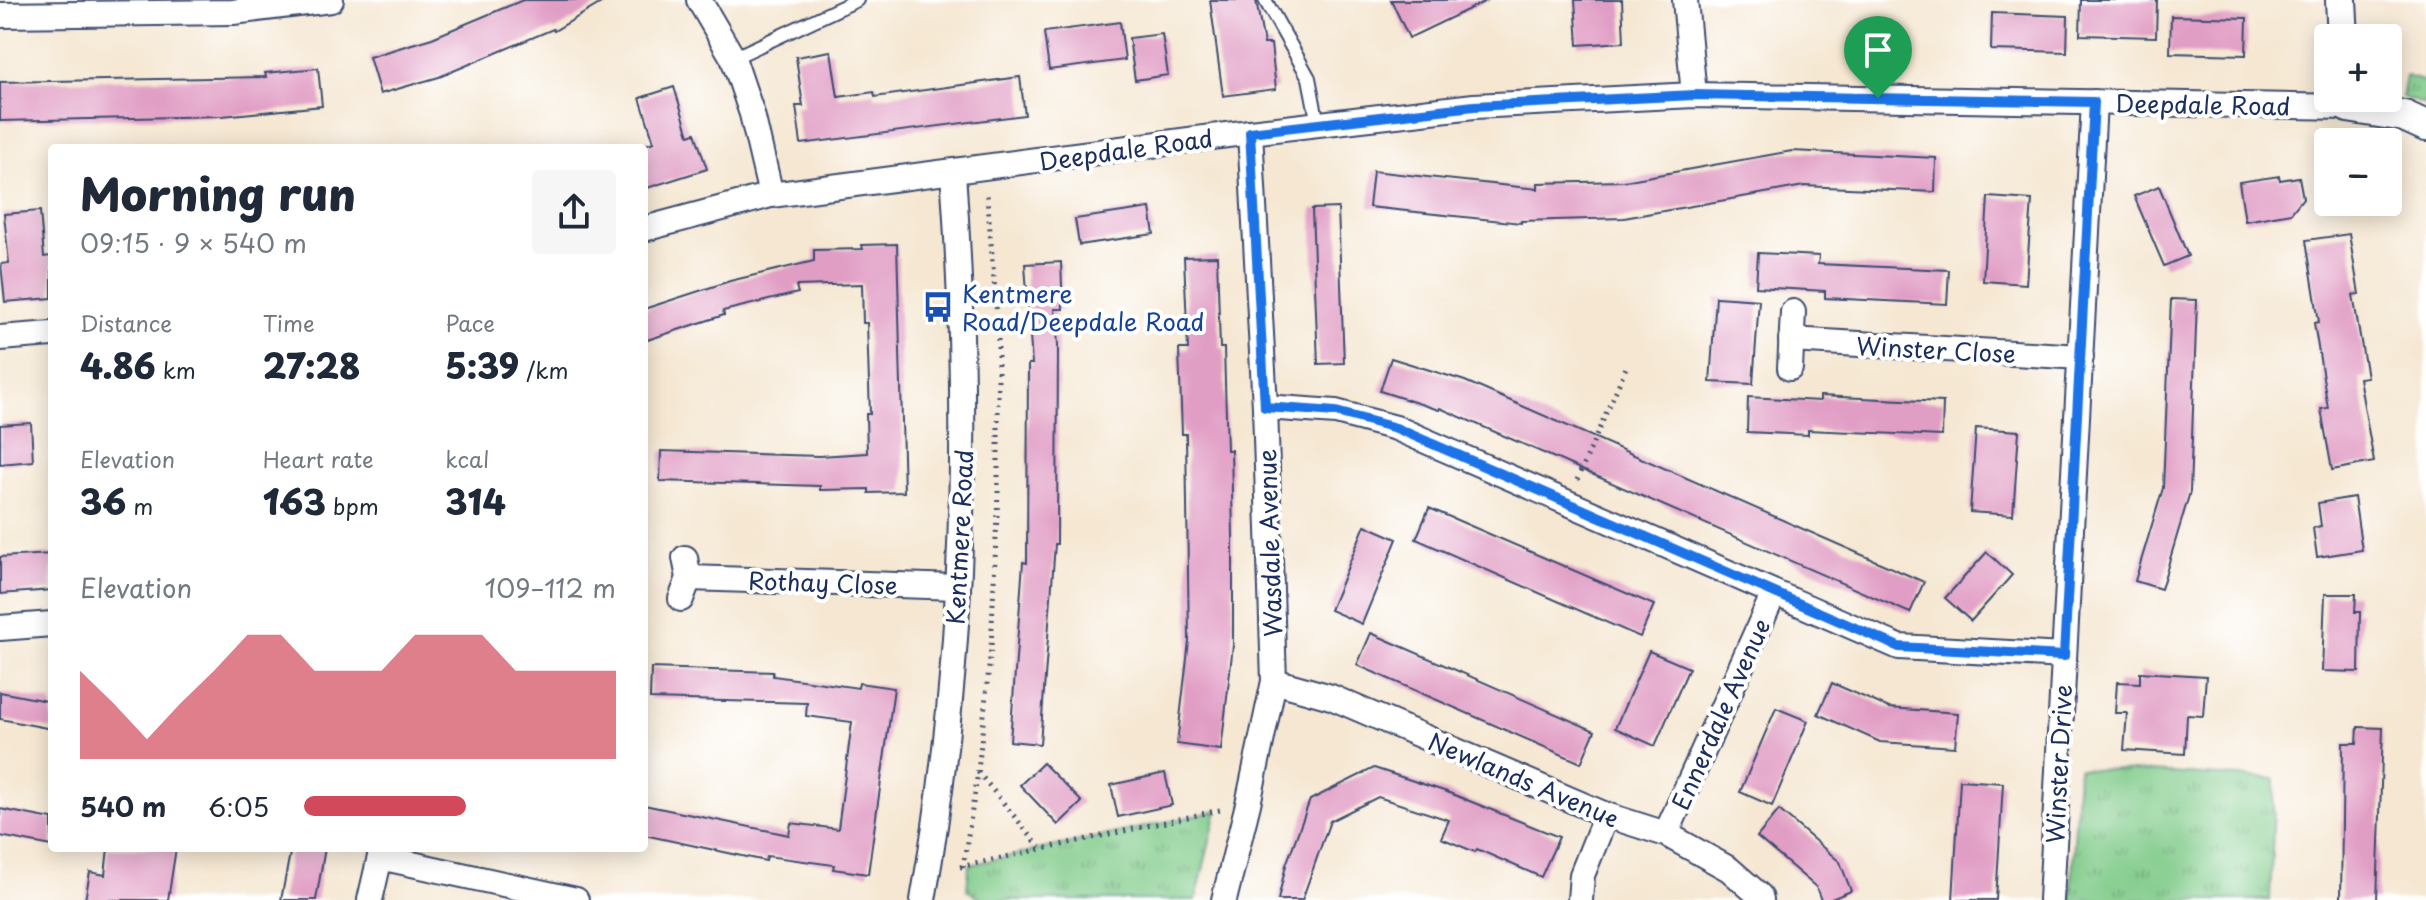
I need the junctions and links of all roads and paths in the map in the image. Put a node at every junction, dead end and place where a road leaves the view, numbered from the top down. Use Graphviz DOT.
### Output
graph roads {
  1 [pos="331,0"];
  2 [pos="699,0"];
  3 [pos="857,0"];
  4 [pos="1265,0"];
  5 [pos="1685,0"];
  6 [pos="2341,0"];
  7 [pos="0,15"];
  8 [pos="2342,24"];
  9 [pos="733,58"];
  10 [pos="1694,95"];
  11 [pos="2094,102"];
  12 [pos="2314,102"];
  13 [pos="2388,112"];
  14 [pos="1318,124"];
  15 [pos="2426,126"];
  16 [pos="1250,132"];
  17 [pos="953,172"];
  18 [pos="771,195"];
  19 [pos="648,228"];
  20 [pos="1793,312"];
  21 [pos="48,334"];
  22 [pos="0,338"];
  23 [pos="1791,340"];
  24 [pos="2081,357"];
  25 [pos="1628,363"];
  26 [pos="1790,368"];
  27 [pos="1265,407"];
  28 [pos="1567,503"];
  29 [pos="685,578"];
  30 [pos="958,587"];
  31 [pos="1774,593"];
  32 [pos="48,624"];
  33 [pos="0,628"];
  34 [pos="2064,656"];
  35 [pos="1274,681"];
  36 [pos="978,772"];
  37 [pos="1217,811"];
  38 [pos="1606,815"];
  39 [pos="1666,834"];
  40 [pos="1042,850"];
  41 [pos="381,853"];
  42 [pos="928,874"];
  43 [pos="370,900"];
  44 [pos="576,900"];
  45 [pos="924,900"];
  46 [pos="1224,900"];
  47 [pos="1580,900"];
  48 [pos="1761,900"];
  49 [pos="2051,900"];
  1 -- 7 [label="street"];
  2 -- 9 [label="street"];
  3 -- 9 [label="lane"];
  4 -- 14 [label="lane"];
  5 -- 10 [label="street"];
  6 -- 8 [label="street"];
  9 -- 18 [label="street"];
  10 -- 11 [label="street, Deepdale Road"];
  10 -- 14 [label="street, Deepdale Road"];
  11 -- 12 [label="street, Deepdale Road"];
  11 -- 24 [label="street, Winster Drive"];
  13 -- 15 [label="street, Deepdale Road"];
  14 -- 16 [label="street, Deepdale Road"];
  16 -- 17 [label="street, Deepdale Road"];
  16 -- 27 [label="street, Wasdale Avenue"];
  17 -- 18 [label="street, Deepdale Road"];
  17 -- 30 [label="street, Kentmere Road"];
  18 -- 19 [label="street, Deepdale Road"];
  20 -- 23 [label="street"];
  21 -- 22 [label="street"];
  23 -- 24 [label="street, Winster Close"];
  23 -- 26 [label="street"];
  24 -- 34 [label="street, Winster Drive"];
  25 -- 28 [label="path"];
  27 -- 28 [label="street"];
  27 -- 35 [label="street, Wasdale Avenue"];
  28 -- 31 [label="street"];
  29 -- 30 [label="street, Rothay Close"];
  30 -- 42 [label="street, Kentmere Road"];
  31 -- 34 [label="street"];
  31 -- 39 [label="street, Ennerdale Avenue"];
  32 -- 33 [label="street"];
  34 -- 49 [label="street, Winster Drive"];
  35 -- 38 [label="street, Newlands Avenue"];
  35 -- 46 [label="street, Wasdale Avenue"];
  36 -- 40 [label="path"];
  37 -- 40 [label="path"];
  38 -- 39 [label="street, Newlands Avenue"];
  38 -- 47 [label="street"];
  39 -- 48 [label="street, Newlands Avenue"];
  40 -- 42 [label="path"];
  41 -- 43 [label="street"];
  41 -- 44 [label="street"];
  42 -- 45 [label="street, Kentmere Road"];
}
